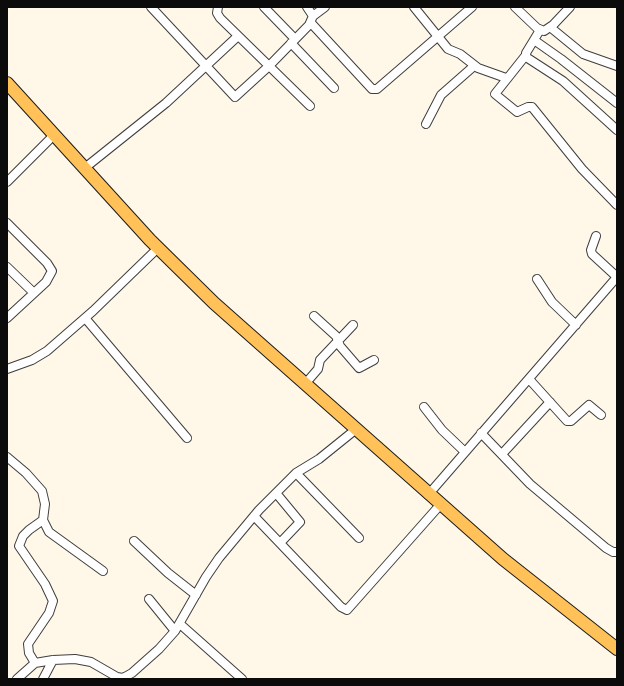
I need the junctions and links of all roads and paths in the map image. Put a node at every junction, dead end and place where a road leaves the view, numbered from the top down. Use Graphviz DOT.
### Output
graph roads {
  1 [pos="151,7"];
  2 [pos="218,7"];
  3 [pos="264,7"];
  4 [pos="307,7"];
  5 [pos="325,7"];
  6 [pos="414,7"];
  7 [pos="472,7"];
  8 [pos="515,7"];
  9 [pos="570,7"];
  10 [pos="312,19"];
  11 [pos="550,27"];
  12 [pos="540,30"];
  13 [pos="238,36"];
  14 [pos="438,36"];
  15 [pos="534,40"];
  16 [pos="293,41"];
  17 [pos="526,56"];
  18 [pos="269,66"];
  19 [pos="474,66"];
  20 [pos="617,66"];
  21 [pos="206,67"];
  22 [pos="506,78"];
  23 [pos="7,83"];
  24 [pos="334,88"];
  25 [pos="617,103"];
  26 [pos="310,106"];
  27 [pos="426,124"];
  28 [pos="617,130"];
  29 [pos="54,134"];
  30 [pos="86,167"];
  31 [pos="7,182"];
  32 [pos="617,205"];
  33 [pos="7,223"];
  34 [pos="596,236"];
  35 [pos="158,248"];
  36 [pos="7,267"];
  37 [pos="617,277"];
  38 [pos="537,280"];
  39 [pos="34,292"];
  40 [pos="314,316"];
  41 [pos="7,318"];
  42 [pos="85,318"];
  43 [pos="352,325"];
  44 [pos="576,325"];
  45 [pos="337,340"];
  46 [pos="374,360"];
  47 [pos="7,369"];
  48 [pos="529,379"];
  49 [pos="305,384"];
  50 [pos="550,402"];
  51 [pos="424,407"];
  52 [pos="601,415"];
  53 [pos="355,430"];
  54 [pos="482,433"];
  55 [pos="187,438"];
  56 [pos="465,452"];
  57 [pos="502,454"];
  58 [pos="7,457"];
  59 [pos="296,473"];
  60 [pos="276,493"];
  61 [pos="428,494"];
  62 [pos="440,505"];
  63 [pos="254,516"];
  64 [pos="43,520"];
  65 [pos="359,538"];
  66 [pos="134,541"];
  67 [pos="280,543"];
  68 [pos="617,552"];
  69 [pos="103,571"];
  70 [pos="196,595"];
  71 [pos="149,599"];
  72 [pos="177,627"];
  73 [pos="617,649"];
  74 [pos="53,660"];
  75 [pos="35,663"];
  76 [pos="123,678"];
  77 [pos="17,679"];
  78 [pos="43,679"];
  79 [pos="242,679"];
  1 -- 21 [label="street"];
  2 -- 13 [label="street"];
  3 -- 16 [label="street"];
  4 -- 10 [label="street"];
  5 -- 10 [label="street"];
  6 -- 14 [label="street"];
  7 -- 14 [label="street"];
  8 -- 12 [label="street"];
  9 -- 11 [label="street"];
  10 -- 14 [label="street"];
  10 -- 16 [label="street"];
  11 -- 12 [label="street"];
  11 -- 20 [label="street"];
  12 -- 15 [label="street"];
  13 -- 18 [label="street"];
  13 -- 21 [label="street"];
  14 -- 19 [label="street"];
  15 -- 17 [label="street"];
  15 -- 25 [label="street"];
  16 -- 18 [label="street"];
  16 -- 24 [label="street"];
  17 -- 22 [label="street"];
  17 -- 28 [label="street"];
  18 -- 21 [label="street"];
  18 -- 26 [label="street"];
  19 -- 22 [label="street"];
  19 -- 27 [label="street"];
  21 -- 30 [label="street"];
  22 -- 32 [label="street"];
  23 -- 29 [label="main road"];
  29 -- 30 [label="main road"];
  29 -- 31 [label="street"];
  30 -- 35 [label="main road"];
  33 -- 39 [label="street"];
  34 -- 37 [label="street"];
  35 -- 42 [label="street"];
  35 -- 49 [label="main road"];
  36 -- 39 [label="street"];
  37 -- 44 [label="street"];
  38 -- 44 [label="street"];
  39 -- 41 [label="street"];
  40 -- 45 [label="street"];
  42 -- 47 [label="street"];
  42 -- 55 [label="street"];
  43 -- 45 [label="street"];
  44 -- 48 [label="street"];
  45 -- 46 [label="street"];
  45 -- 49 [label="street"];
  48 -- 50 [label="street"];
  48 -- 54 [label="street"];
  49 -- 53 [label="main road"];
  50 -- 52 [label="street"];
  50 -- 57 [label="street"];
  51 -- 56 [label="street"];
  53 -- 59 [label="street"];
  53 -- 61 [label="main road"];
  54 -- 56 [label="street"];
  54 -- 57 [label="street"];
  56 -- 61 [label="street"];
  57 -- 68 [label="street"];
  58 -- 64 [label="street"];
  59 -- 60 [label="street"];
  59 -- 65 [label="street"];
  60 -- 63 [label="street"];
  60 -- 67 [label="street"];
  61 -- 62 [label="main road"];
  62 -- 67 [label="street"];
  62 -- 73 [label="main road"];
  63 -- 67 [label="street"];
  63 -- 70 [label="street"];
  64 -- 69 [label="street"];
  64 -- 75 [label="street"];
  66 -- 70 [label="street"];
  70 -- 72 [label="street"];
  71 -- 72 [label="street"];
  72 -- 76 [label="street"];
  72 -- 79 [label="street"];
  74 -- 75 [label="street"];
  74 -- 76 [label="street"];
  74 -- 78 [label="street"];
  75 -- 77 [label="street"];
}
